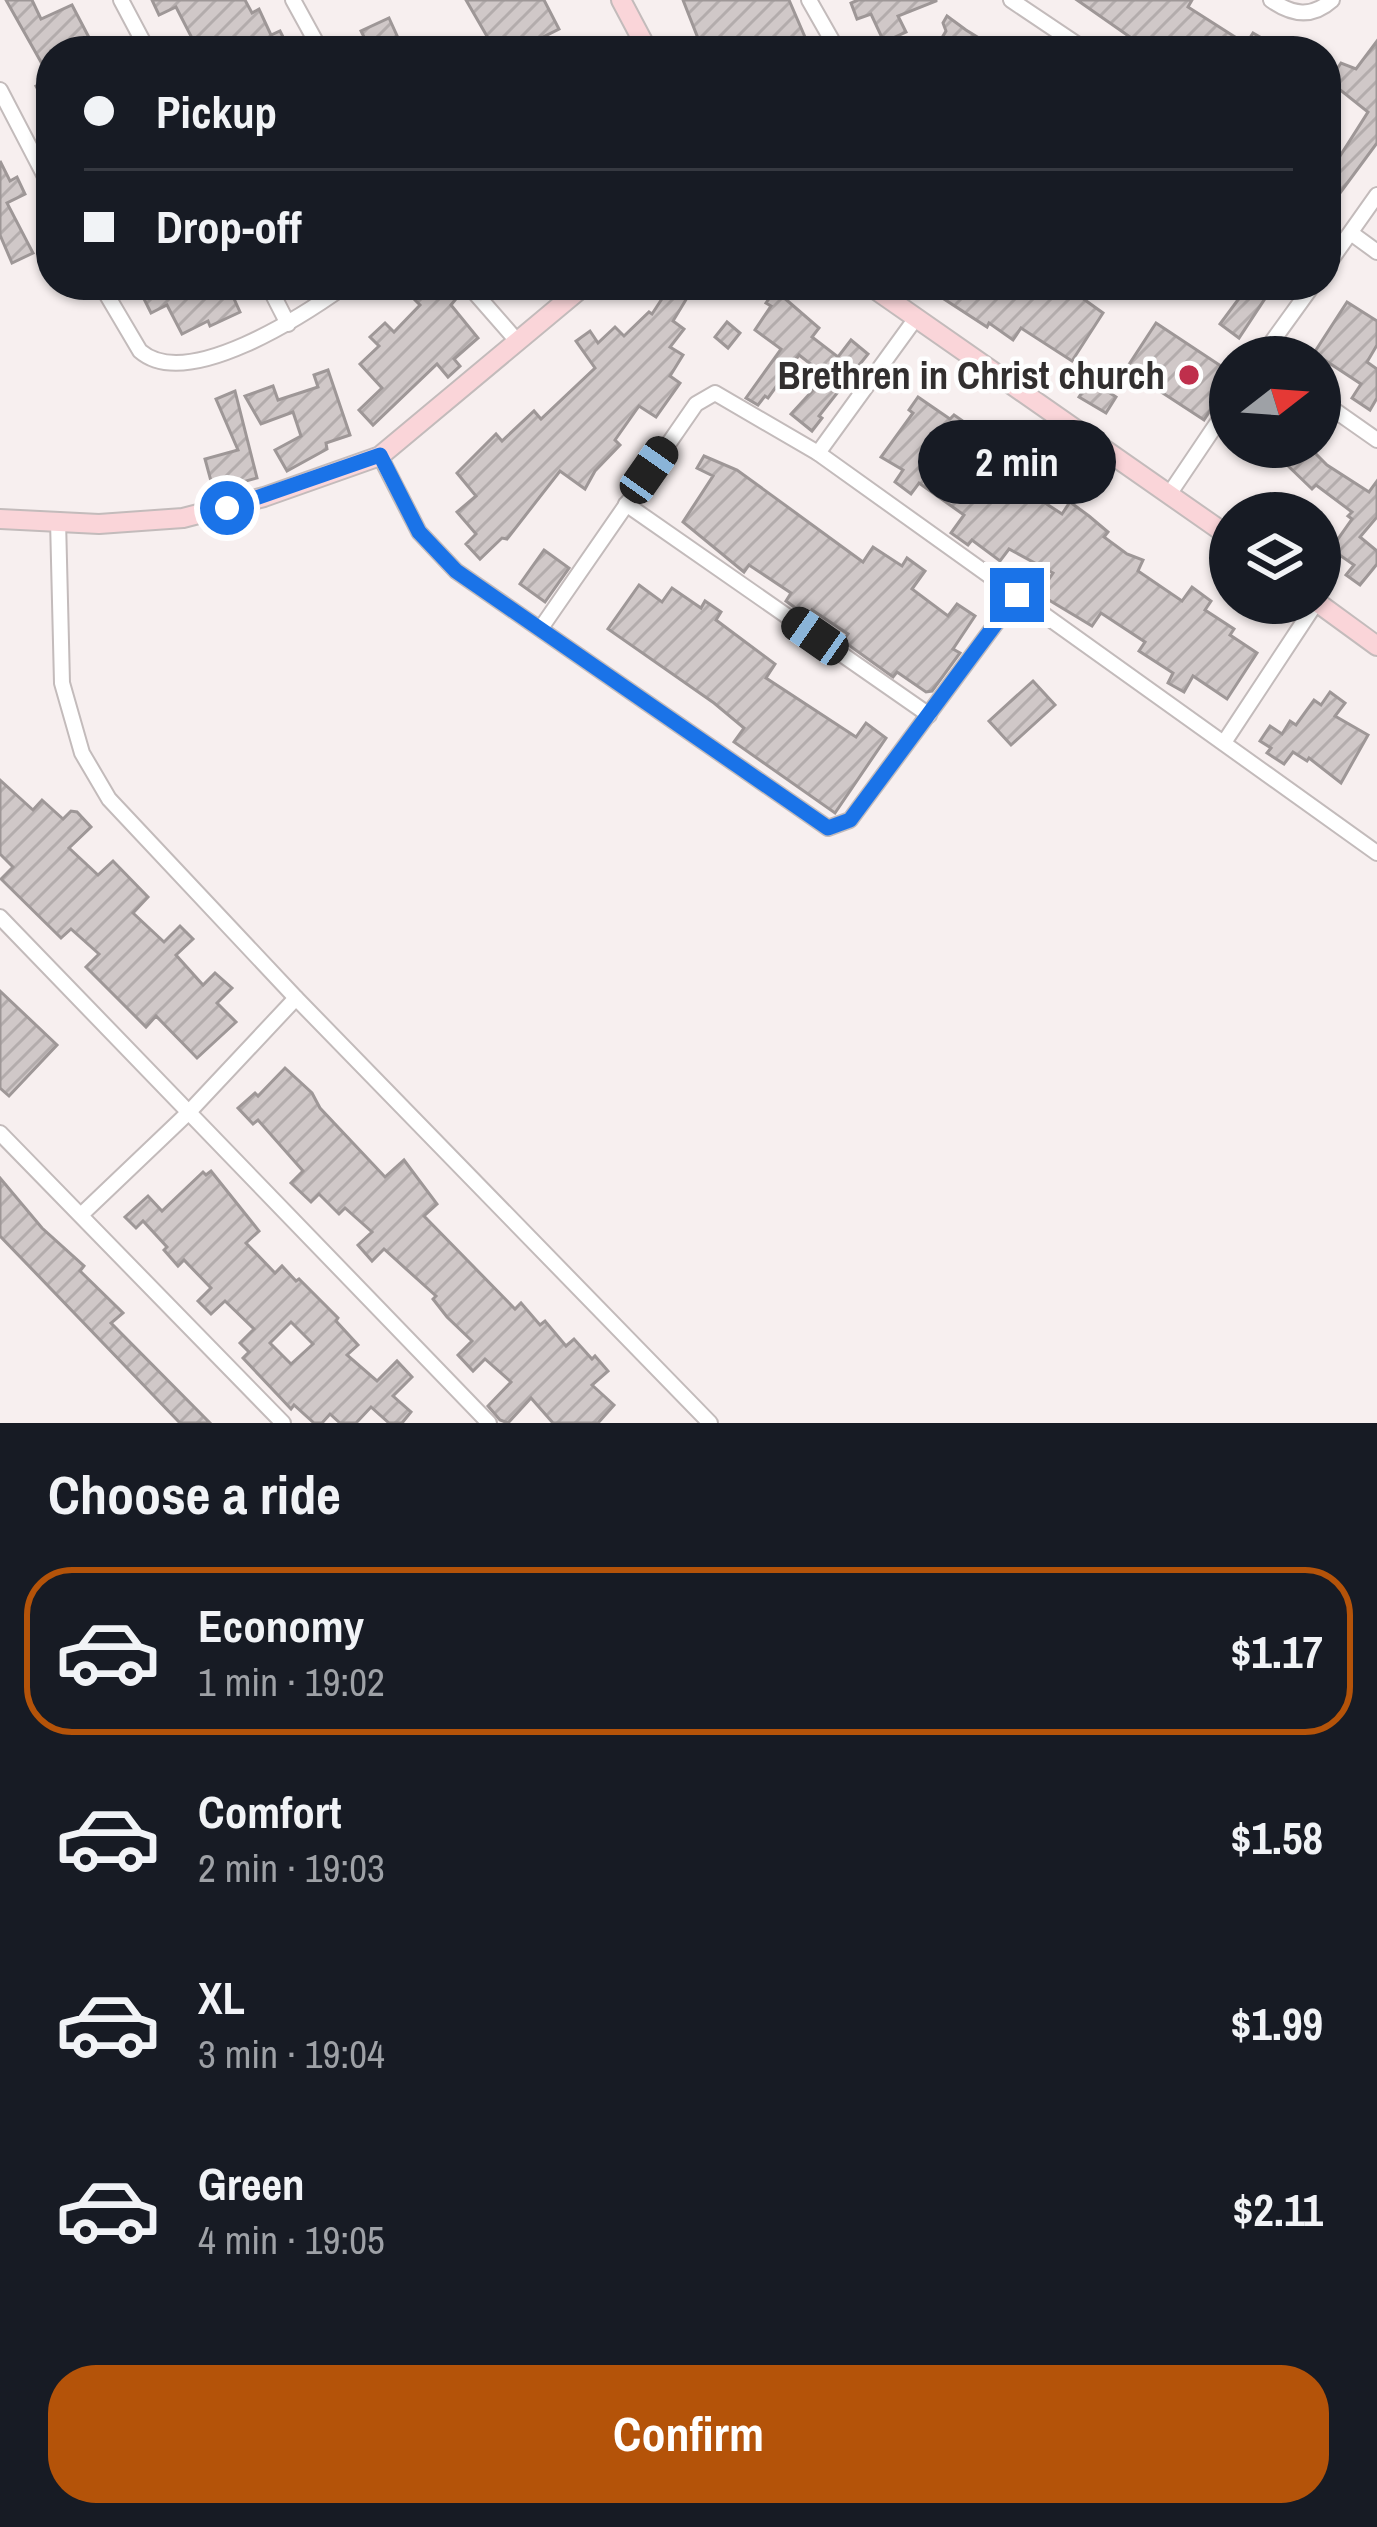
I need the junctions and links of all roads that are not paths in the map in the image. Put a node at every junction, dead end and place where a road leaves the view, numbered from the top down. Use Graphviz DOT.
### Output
graph roads {
  1 [pos="122,0"];
  2 [pos="293,0"];
  3 [pos="621,0"];
  4 [pos="809,0"];
  5 [pos="1011,0"];
  6 [pos="1271,0"];
  7 [pos="1332,0"];
  8 [pos="140,36"];
  9 [pos="313,36"];
  10 [pos="640,36"];
  11 [pos="829,36"];
  12 [pos="1065,36"];
  13 [pos="0,90"];
  14 [pos="36,159"];
  15 [pos="1377,195"];
  16 [pos="1351,232"];
  17 [pos="1341,246"];
  18 [pos="1377,252"];
  19 [pos="110,300"];
  20 [pos="276,300"];
  21 [pos="324,300"];
  22 [pos="480,300"];
  23 [pos="567,300"];
  24 [pos="890,300"];
  25 [pos="1302,300"];
  26 [pos="916,318"];
  27 [pos="288,324"];
  28 [pos="1277,336"];
  29 [pos="518,342"];
  30 [pos="1341,415"];
  31 [pos="1209,436"];
  32 [pos="1377,440"];
  33 [pos="818,453"];
  34 [pos="380,455"];
  35 [pos="1171,493"];
  36 [pos="626,504"];
  37 [pos="0,519"];
  38 [pos="58,520"];
  39 [pos="1209,521"];
  40 [pos="1017,595"];
  41 [pos="1341,620"];
  42 [pos="1303,624"];
  43 [pos="542,628"];
  44 [pos="1377,646"];
  45 [pos="929,716"];
  46 [pos="1225,741"];
  47 [pos="1377,853"];
  48 [pos="0,917"];
  49 [pos="296,998"];
  50 [pos="189,1112"];
  51 [pos="0,1133"];
  52 [pos="82,1214"];
  53 [pos="283,1423"];
  54 [pos="489,1423"];
  55 [pos="710,1423"];
  1 -- 8 [label="street"];
  2 -- 9 [label="street"];
  3 -- 10 [label="street"];
  4 -- 11 [label="street"];
  5 -- 12 [label="street"];
  6 -- 7 [label="street"];
  13 -- 14 [label="street"];
  15 -- 16 [label="street"];
  16 -- 17 [label="street"];
  16 -- 18 [label="street"];
  19 -- 27 [label="street"];
  20 -- 27 [label="street"];
  21 -- 27 [label="street"];
  22 -- 29 [label="street"];
  23 -- 29 [label="street"];
  24 -- 26 [label="street"];
  25 -- 28 [label="street"];
  26 -- 33 [label="street"];
  26 -- 35 [label="street"];
  29 -- 34 [label="street"];
  30 -- 32 [label="street"];
  31 -- 35 [label="street"];
  33 -- 36 [label="street"];
  33 -- 40 [label="street"];
  34 -- 38 [label="street"];
  34 -- 43 [label="street"];
  35 -- 39 [label="street"];
  36 -- 43 [label="street"];
  36 -- 45 [label="street"];
  37 -- 38 [label="street"];
  38 -- 49 [label="street"];
  40 -- 45 [label="street"];
  40 -- 46 [label="street"];
  41 -- 44 [label="street"];
  42 -- 46 [label="street"];
  43 -- 45 [label="street"];
  46 -- 47 [label="street"];
  48 -- 50 [label="street"];
  49 -- 50 [label="street"];
  49 -- 55 [label="street"];
  50 -- 52 [label="street"];
  50 -- 54 [label="street"];
  51 -- 52 [label="street"];
  52 -- 53 [label="street"];
}
